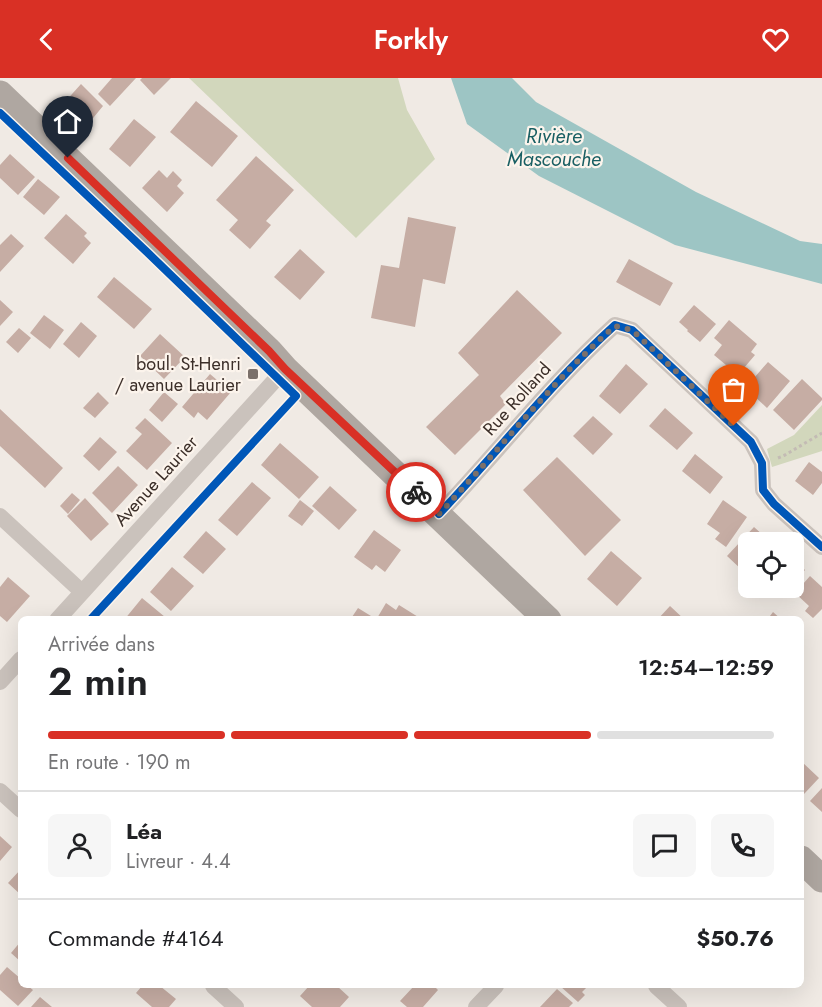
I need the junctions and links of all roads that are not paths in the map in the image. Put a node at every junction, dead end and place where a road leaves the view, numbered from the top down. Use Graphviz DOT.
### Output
graph roads {
  1 [pos="0,94"];
  2 [pos="285,369"];
  3 [pos="439,514"];
  4 [pos="0,516"];
  5 [pos="822,547"];
  6 [pos="82,592"];
  7 [pos="61,616"];
  8 [pos="544,616"];
  9 [pos="18,662"];
  10 [pos="0,682"];
  11 [pos="0,791"];
  12 [pos="18,807"];
  13 [pos="804,863"];
  14 [pos="822,879"];
  15 [pos="217,988"];
  16 [pos="494,988"];
  17 [pos="658,988"];
  18 [pos="234,997"];
  19 [pos="476,1007"];
  20 [pos="679,1007"];
  1 -- 2 [label="main road"];
  2 -- 3 [label="main road"];
  2 -- 6 [label="street, Avenue Laurier"];
  3 -- 5 [label="street, Rue Rolland"];
  3 -- 8 [label="main road"];
  4 -- 6 [label="street"];
  6 -- 7 [label="street, Avenue Laurier"];
  9 -- 10 [label="street"];
  11 -- 12 [label="street"];
  13 -- 14 [label="main road"];
  15 -- 18 [label="street"];
  16 -- 19 [label="street"];
  17 -- 20 [label="street"];
}
